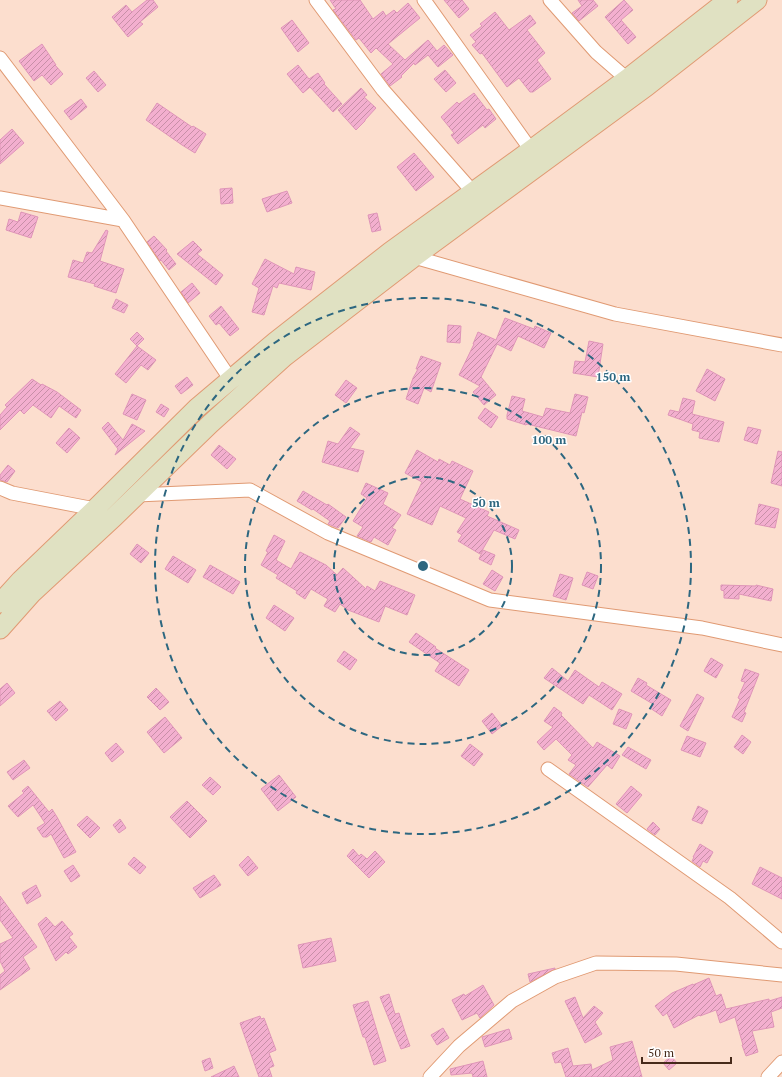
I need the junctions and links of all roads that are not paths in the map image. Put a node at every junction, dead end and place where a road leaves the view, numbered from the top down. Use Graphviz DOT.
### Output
graph roads {
  1 [pos="316,0"];
  2 [pos="424,0"];
  3 [pos="550,0"];
  4 [pos="728,0"];
  5 [pos="757,0"];
  6 [pos="0,58"];
  7 [pos="627,79"];
  8 [pos="647,86"];
  9 [pos="531,150"];
  10 [pos="473,192"];
  11 [pos="0,198"];
  12 [pos="123,220"];
  13 [pos="414,257"];
  14 [pos="782,345"];
  15 [pos="231,380"];
  16 [pos="0,488"];
  17 [pos="137,495"];
  18 [pos="95,509"];
  19 [pos="0,603"];
  20 [pos="0,629"];
  21 [pos="782,644"];
  22 [pos="548,769"];
  23 [pos="782,942"];
  24 [pos="782,975"];
  25 [pos="782,1062"];
  26 [pos="430,1077"];
  27 [pos="768,1077"];
  1 -- 10 [label="street"];
  2 -- 9 [label="street"];
  3 -- 7 [label="street"];
  4 -- 7 [label="main road"];
  5 -- 8 [label="main road"];
  6 -- 12 [label="street"];
  7 -- 8 [label="street"];
  7 -- 9 [label="main road"];
  8 -- 13 [label="main road"];
  9 -- 10 [label="main road"];
  10 -- 15 [label="main road"];
  11 -- 12 [label="street"];
  12 -- 15 [label="street"];
  13 -- 14 [label="street"];
  13 -- 17 [label="main road"];
  15 -- 18 [label="main road"];
  16 -- 18 [label="street"];
  17 -- 20 [label="main road"];
  17 -- 21 [label="street"];
  18 -- 19 [label="main road"];
  22 -- 23 [label="street"];
  24 -- 26 [label="street"];
  25 -- 27 [label="street"];
}
